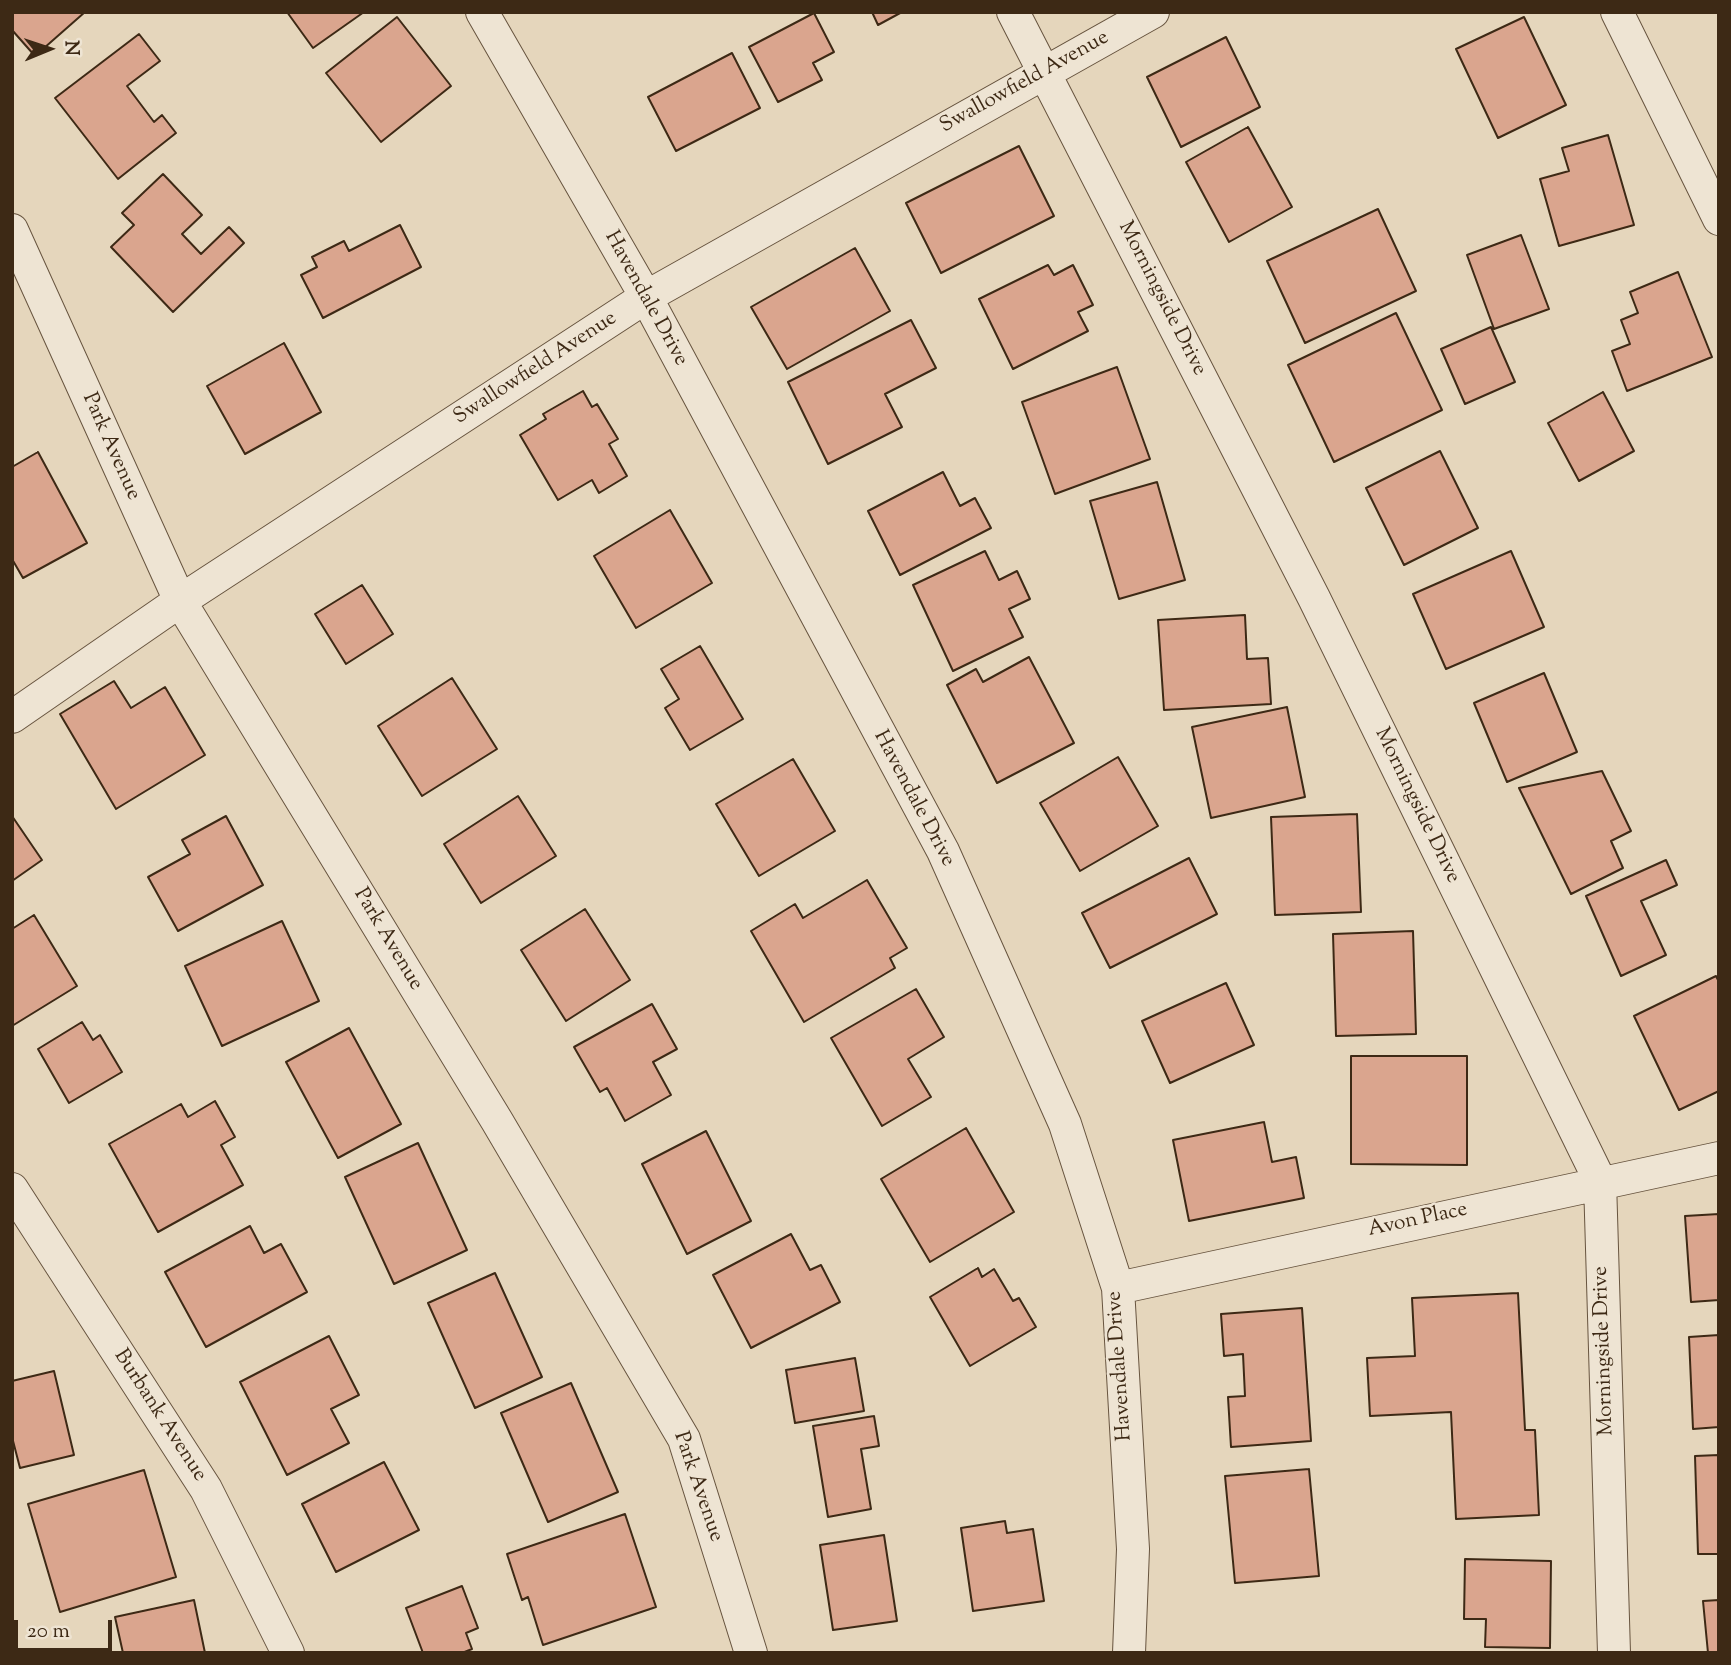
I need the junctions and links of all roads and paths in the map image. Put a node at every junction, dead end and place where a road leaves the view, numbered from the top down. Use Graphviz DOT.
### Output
graph roads {
  1 [pos="482,12"];
  2 [pos="1013,12"];
  3 [pos="1153,12"];
  4 [pos="1618,12"];
  5 [pos="1044,72"];
  6 [pos="1719,219"];
  7 [pos="12,230"];
  8 [pos="646,298"];
  9 [pos="180,601"];
  10 [pos="12,717"];
  11 [pos="1719,1158"];
  12 [pos="1600,1181"];
  13 [pos="12,1189"];
  14 [pos="1118,1288"];
  15 [pos="288,1653"];
  16 [pos="751,1653"];
  17 [pos="1129,1653"];
  18 [pos="1614,1653"];
  1 -- 8 [label="street, Havendale Drive"];
  2 -- 5 [label="street, Morningside Drive"];
  3 -- 5 [label="street, Swallowfield Avenue"];
  4 -- 6 [label="street"];
  5 -- 8 [label="street, Swallowfield Avenue"];
  5 -- 12 [label="street, Morningside Drive"];
  7 -- 9 [label="street, Park Avenue"];
  8 -- 9 [label="street, Swallowfield Avenue"];
  8 -- 14 [label="street, Havendale Drive"];
  9 -- 10 [label="street, Swallowfield Avenue"];
  9 -- 16 [label="street, Park Avenue"];
  11 -- 12 [label="street, Avon Place"];
  12 -- 14 [label="street, Avon Place"];
  12 -- 18 [label="street, Morningside Drive"];
  13 -- 15 [label="street, Burbank Avenue"];
  14 -- 17 [label="street, Havendale Drive"];
}
